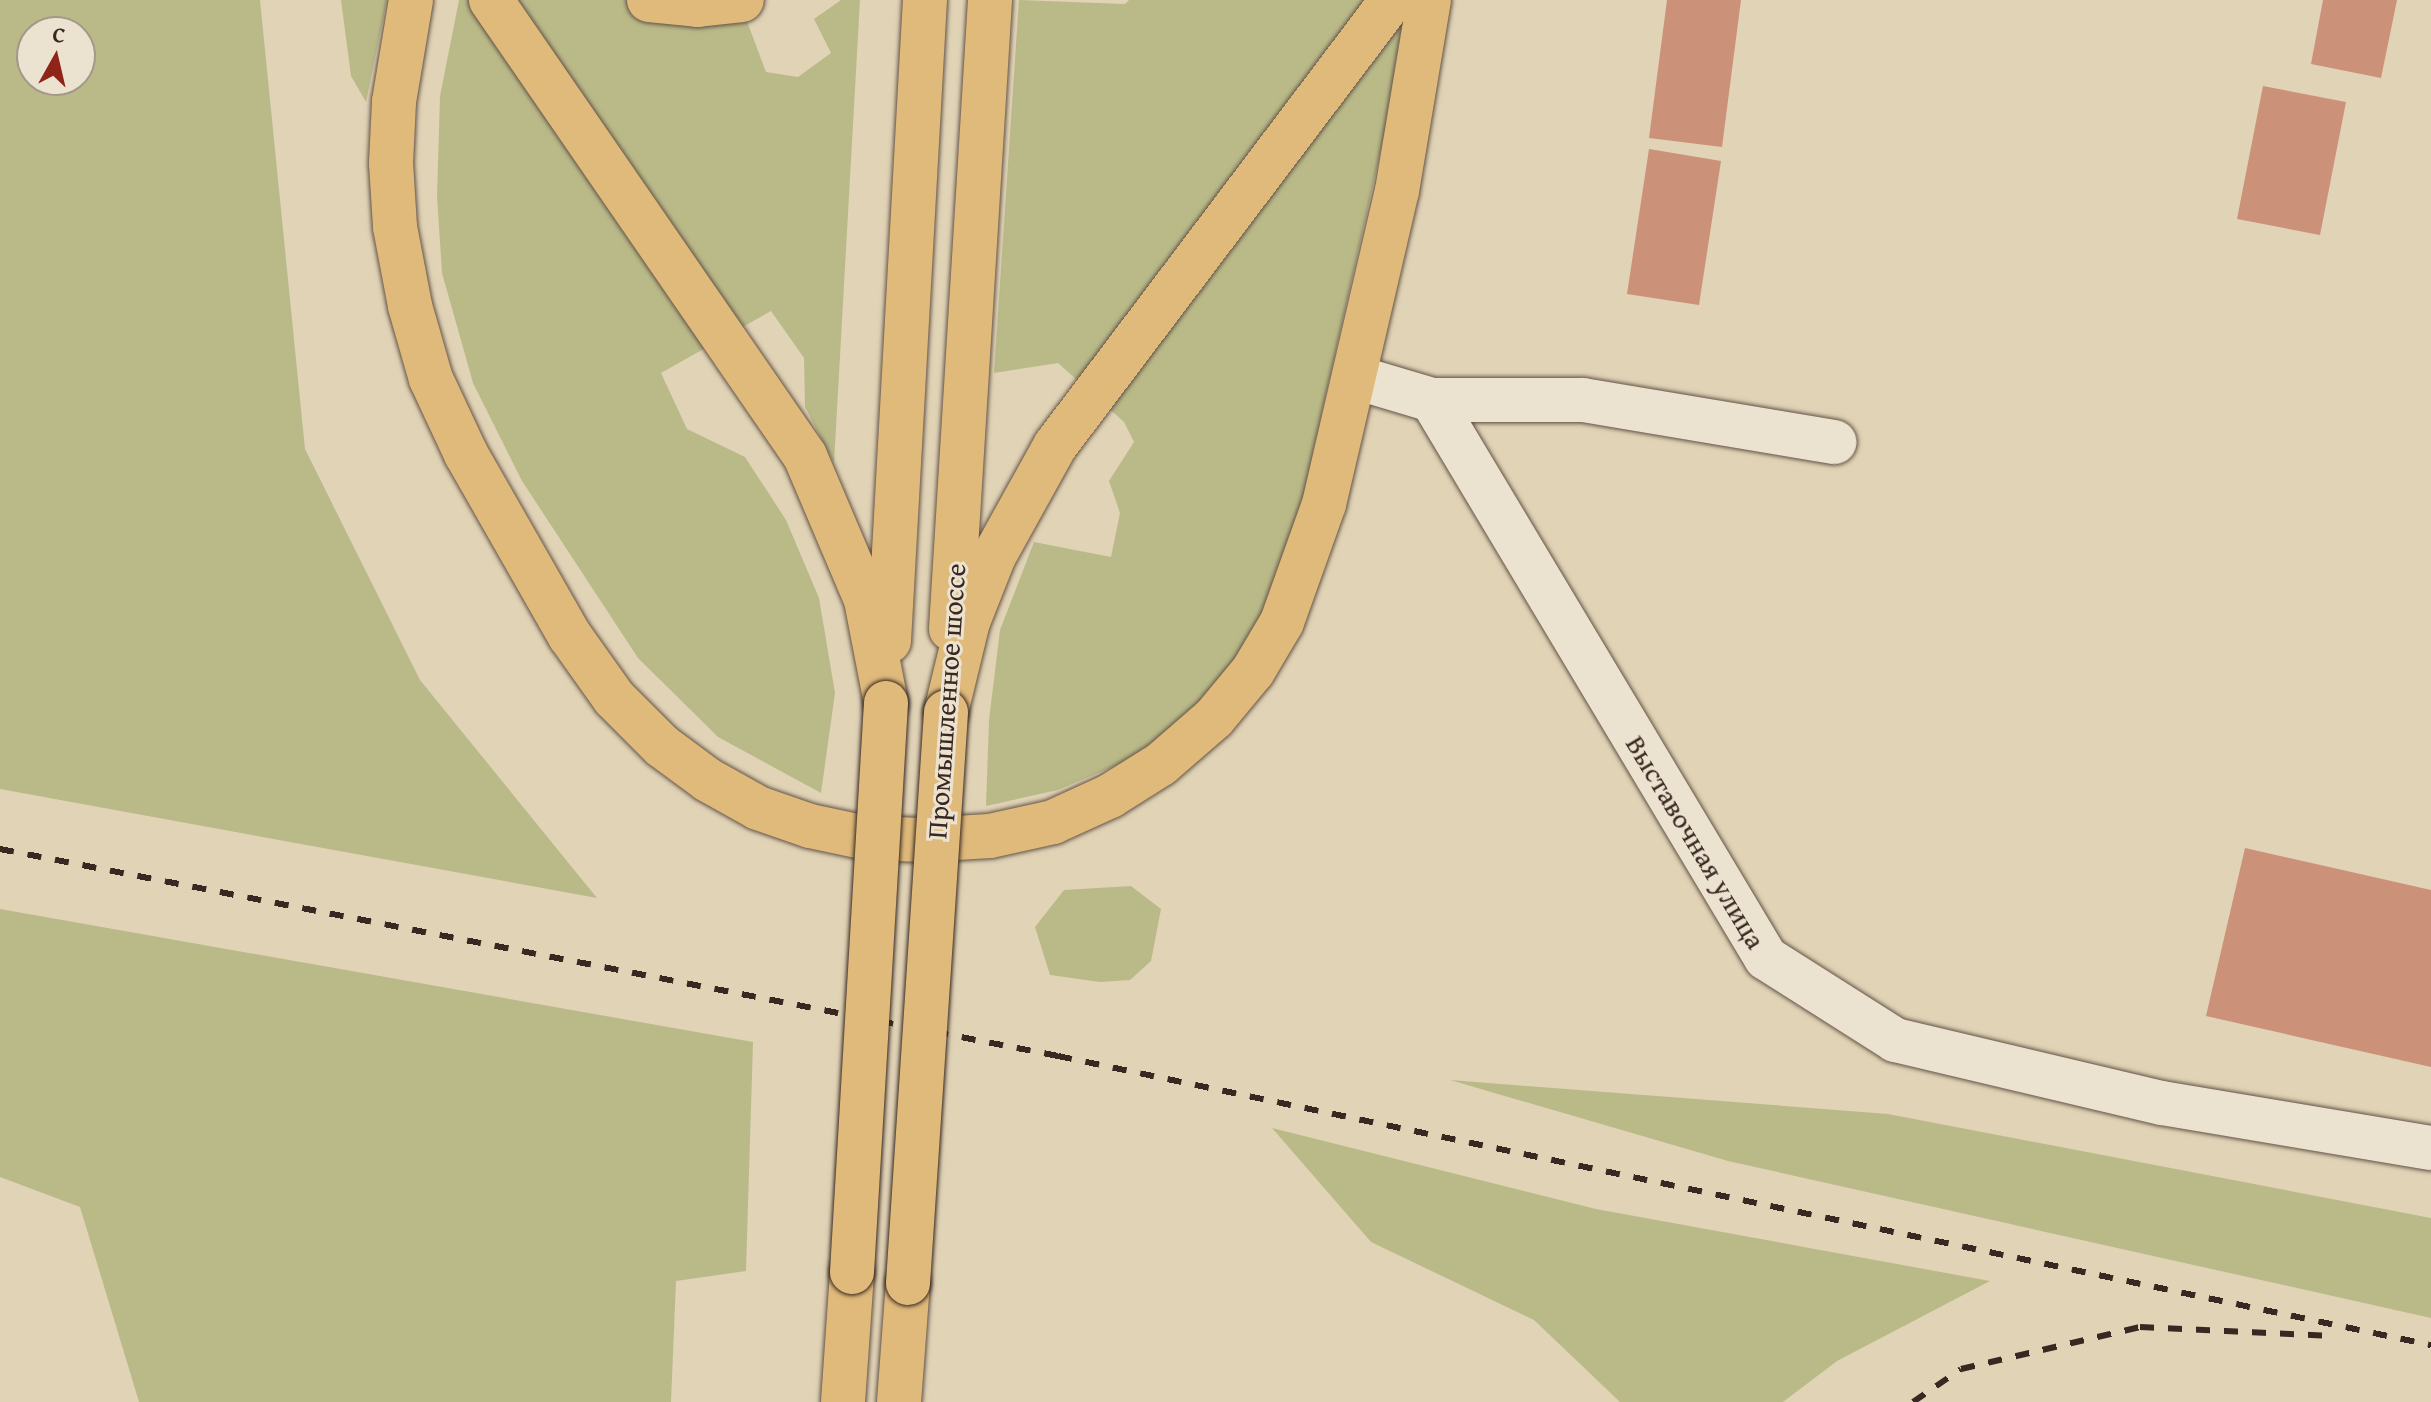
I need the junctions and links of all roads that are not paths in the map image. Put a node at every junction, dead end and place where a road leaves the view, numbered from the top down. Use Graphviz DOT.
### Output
graph roads {
  1 [pos="411,0"];
  2 [pos="491,0"];
  3 [pos="649,0"];
  4 [pos="742,0"];
  5 [pos="925,0"];
  6 [pos="990,0"];
  7 [pos="1392,0"];
  8 [pos="1429,0"];
  9 [pos="1355,377"];
  10 [pos="1432,400"];
  11 [pos="1835,442"];
  12 [pos="886,703"];
  13 [pos="946,712"];
  14 [pos="2431,1148"];
  15 [pos="843,1402"];
  16 [pos="899,1402"];
  1 -- 9 [label="main road"];
  2 -- 12 [label="main road"];
  3 -- 4 [label="main road"];
  5 -- 12 [label="main road, Промышленное шоссе"];
  6 -- 13 [label="main road, Промышленное шоссе"];
  7 -- 13 [label="main road"];
  8 -- 9 [label="main road"];
  9 -- 10 [label="street"];
  10 -- 11 [label="street"];
  10 -- 14 [label="street, Выставочная улица"];
  12 -- 15 [label="main road, Промышленное шоссе, bridge"];
  13 -- 16 [label="main road, Промышленное шоссе, bridge"];
}
